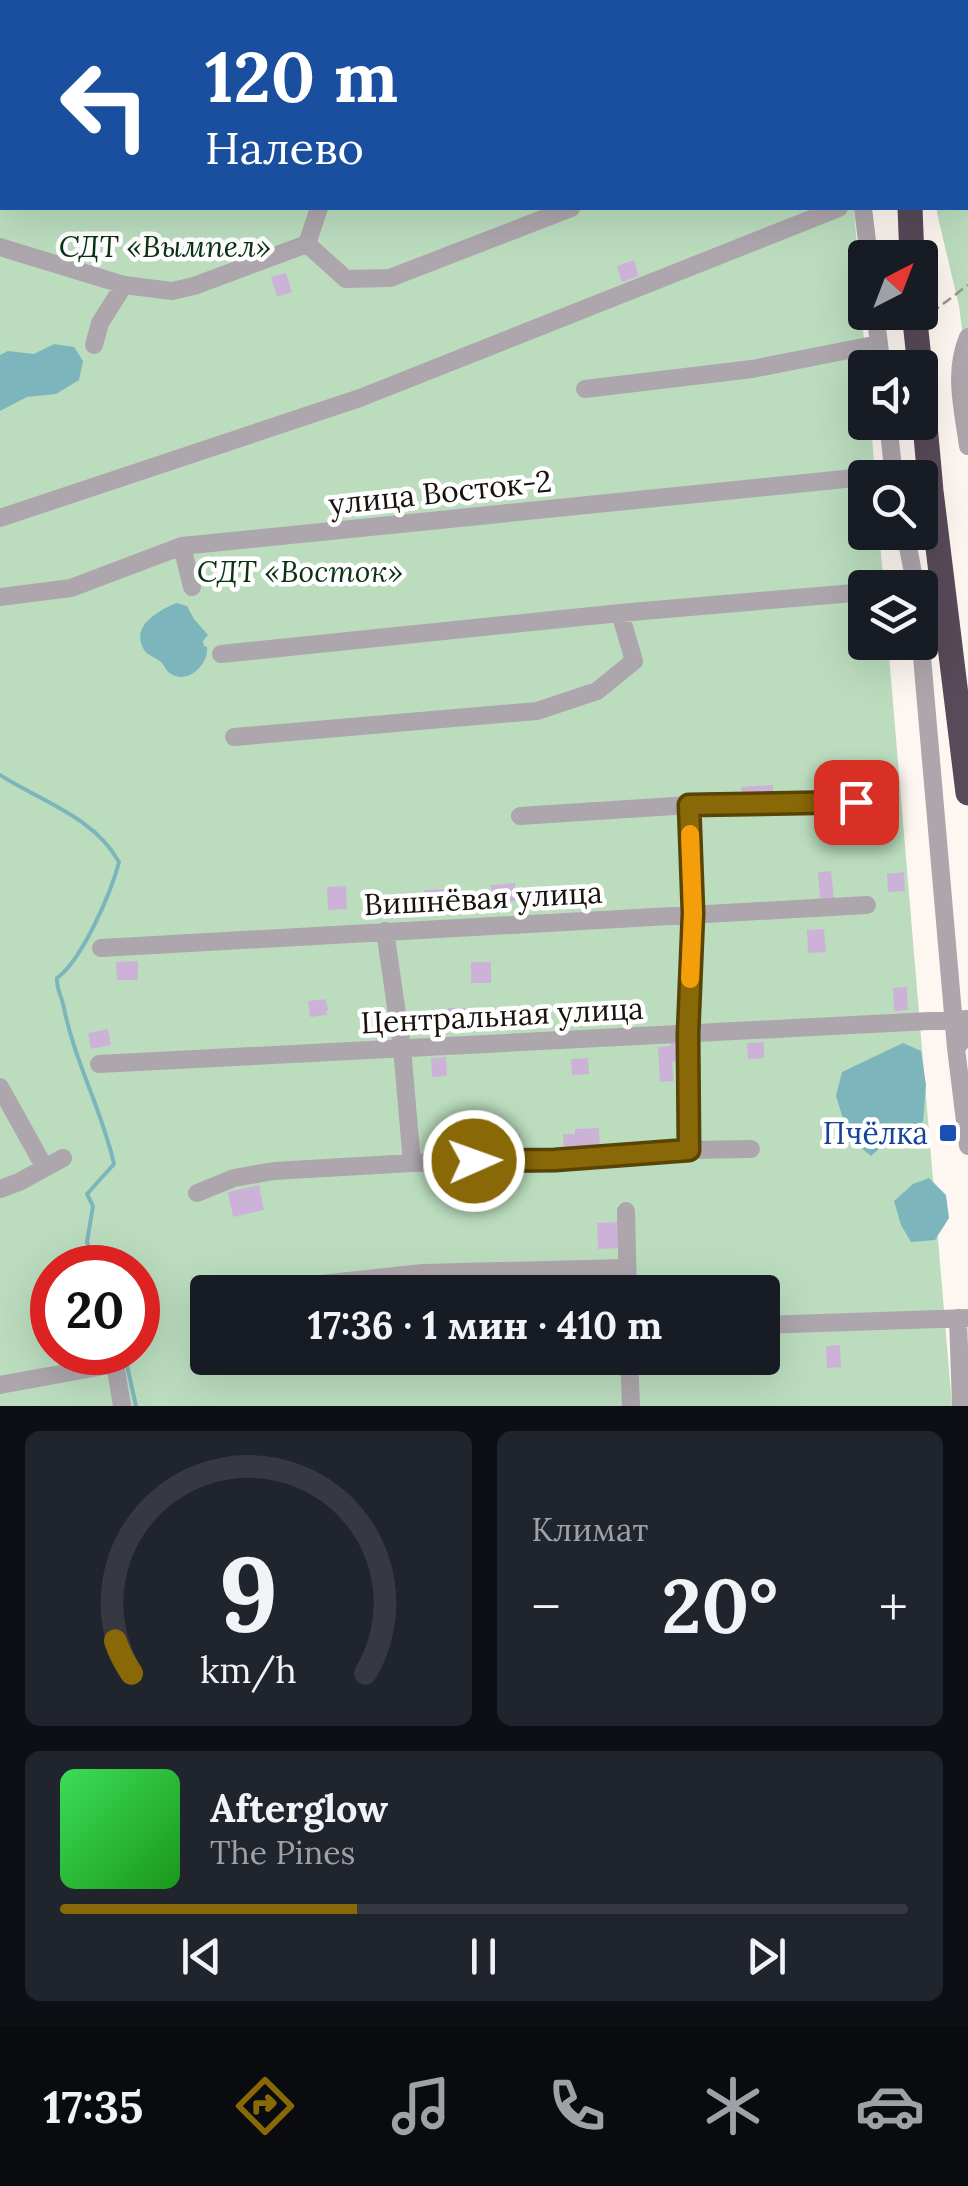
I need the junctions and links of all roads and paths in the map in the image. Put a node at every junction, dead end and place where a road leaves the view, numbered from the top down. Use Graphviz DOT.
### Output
graph roads {
  1 [pos="318,210"];
  2 [pos="565,210"];
  3 [pos="834,210"];
  4 [pos="863,210"];
  5 [pos="910,210"];
  6 [pos="867,240"];
  7 [pos="911,240"];
  8 [pos="307,244"];
  9 [pos="0,248"];
  10 [pos="124,285"];
  11 [pos="877,330"];
  12 [pos="968,337"];
  13 [pos="94,344"];
  14 [pos="879,344"];
  15 [pos="880,350"];
  16 [pos="585,390"];
  17 [pos="926,440"];
  18 [pos="968,446"];
  19 [pos="848,481"];
  20 [pos="0,518"];
  21 [pos="182,546"];
  22 [pos="192,587"];
  23 [pos="848,593"];
  24 [pos="0,597"];
  25 [pos="620,613"];
  26 [pos="221,654"];
  27 [pos="923,660"];
  28 [pos="234,737"];
  29 [pos="968,793"];
  30 [pos="889,801"];
  31 [pos="689,805"];
  32 [pos="520,816"];
  33 [pos="867,905"];
  34 [pos="693,913"];
  35 [pos="385,931"];
  36 [pos="101,948"];
  37 [pos="961,1020"];
  38 [pos="688,1034"];
  39 [pos="962,1041"];
  40 [pos="402,1048"];
  41 [pos="99,1064"];
  42 [pos="0,1087"];
  43 [pos="968,1146"];
  44 [pos="750,1149"];
  45 [pos="689,1150"];
  46 [pos="63,1158"];
  47 [pos="412,1164"];
  48 [pos="45,1168"];
  49 [pos="0,1189"];
  50 [pos="196,1192"];
  51 [pos="626,1211"];
  52 [pos="627,1268"];
  53 [pos="404,1275"];
  54 [pos="627,1275"];
  55 [pos="963,1318"];
  56 [pos="780,1324"];
  57 [pos="630,1375"];
  58 [pos="0,1385"];
  59 [pos="122,1406"];
  60 [pos="631,1406"];
  61 [pos="961,1406"];
  1 -- 8 [label="street"];
  2 -- 8 [label="street"];
  3 -- 20 [label="street"];
  4 -- 6 [label="street"];
  5 -- 7 [label="highway"];
  8 -- 10 [label="street"];
  9 -- 10 [label="street"];
  10 -- 13 [label="street"];
  11 -- 14 [label="street"];
  12 -- 18 [label="street"];
  14 -- 15 [label="street"];
  14 -- 16 [label="street"];
  17 -- 29 [label="highway"];
  19 -- 21 [label="street, улица Восток-2"];
  21 -- 22 [label="street"];
  21 -- 24 [label="street, улица Восток-2"];
  23 -- 25 [label="street"];
  25 -- 26 [label="street"];
  25 -- 28 [label="street"];
  27 -- 37 [label="street"];
  30 -- 31 [label="street"];
  31 -- 32 [label="street"];
  31 -- 34 [label="street"];
  33 -- 34 [label="street, Вишнёвая улица"];
  34 -- 35 [label="street, Вишнёвая улица"];
  34 -- 38 [label="street"];
  35 -- 36 [label="street, Вишнёвая улица"];
  35 -- 40 [label="street"];
  37 -- 38 [label="street, Центральная улица"];
  37 -- 39 [label="street"];
  38 -- 40 [label="street, Центральная улица"];
  38 -- 45 [label="street"];
  39 -- 43 [label="street"];
  40 -- 41 [label="street, Центральная улица"];
  40 -- 47 [label="street"];
  42 -- 48 [label="street"];
  44 -- 45 [label="street"];
  45 -- 47 [label="street"];
  46 -- 48 [label="street"];
  47 -- 50 [label="street"];
  48 -- 49 [label="street"];
  51 -- 52 [label="street"];
  52 -- 53 [label="street"];
  52 -- 54 [label="street"];
  55 -- 56 [label="street"];
  55 -- 61 [label="street"];
  57 -- 60 [label="street"];
  58 -- 59 [label="street"];
}
